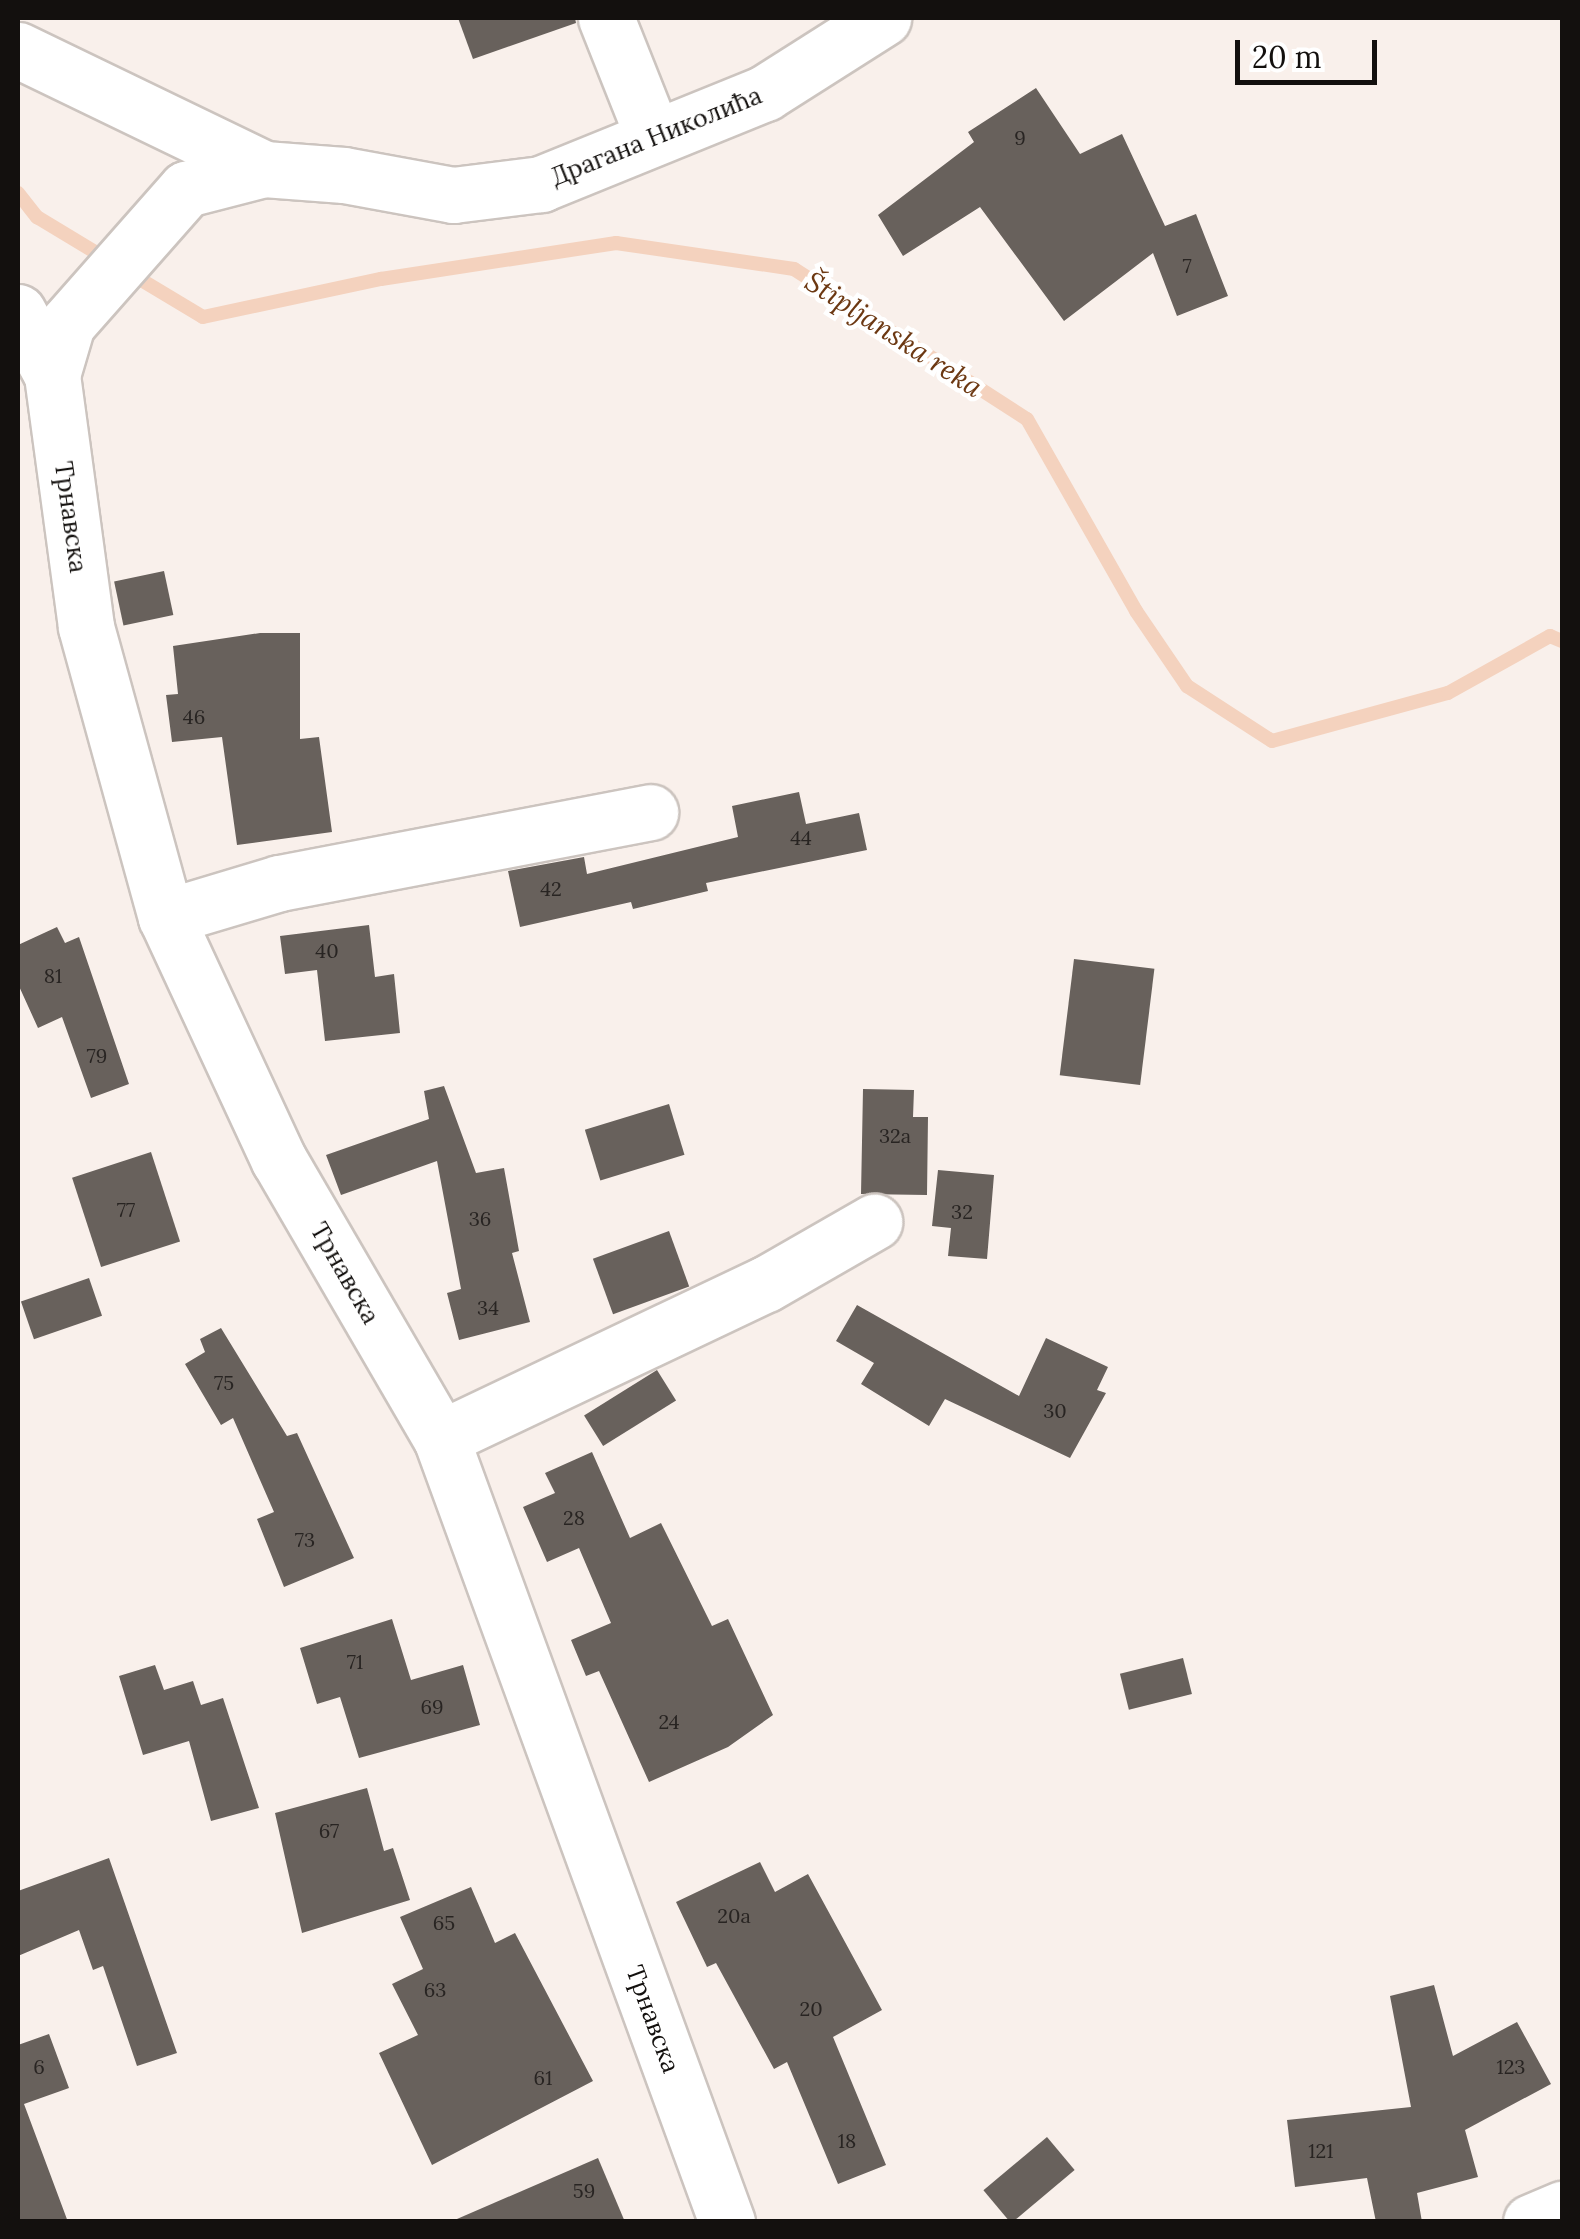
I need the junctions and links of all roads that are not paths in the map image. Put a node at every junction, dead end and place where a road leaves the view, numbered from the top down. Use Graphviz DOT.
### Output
graph roads {
  1 [pos="606,18"];
  2 [pos="883,18"];
  3 [pos="18,50"];
  4 [pos="653,136"];
  5 [pos="264,168"];
  6 [pos="18,312"];
  7 [pos="35,378"];
  8 [pos="650,812"];
  9 [pos="166,917"];
  10 [pos="874,1222"];
  11 [pos="441,1438"];
  12 [pos="1562,2208"];
  13 [pos="727,2222"];
  14 [pos="1531,2222"];
  1 -- 4 [label="street"];
  2 -- 4 [label="street, Драгана Николића"];
  3 -- 5 [label="street, Драгана Николића"];
  4 -- 5 [label="street, Драгана Николића"];
  5 -- 7 [label="street"];
  6 -- 7 [label="street, Трнавска"];
  7 -- 9 [label="street, Трнавска"];
  8 -- 9 [label="street"];
  9 -- 11 [label="street, Трнавска"];
  10 -- 11 [label="street"];
  11 -- 13 [label="street, Трнавска"];
  12 -- 14 [label="street"];
}
